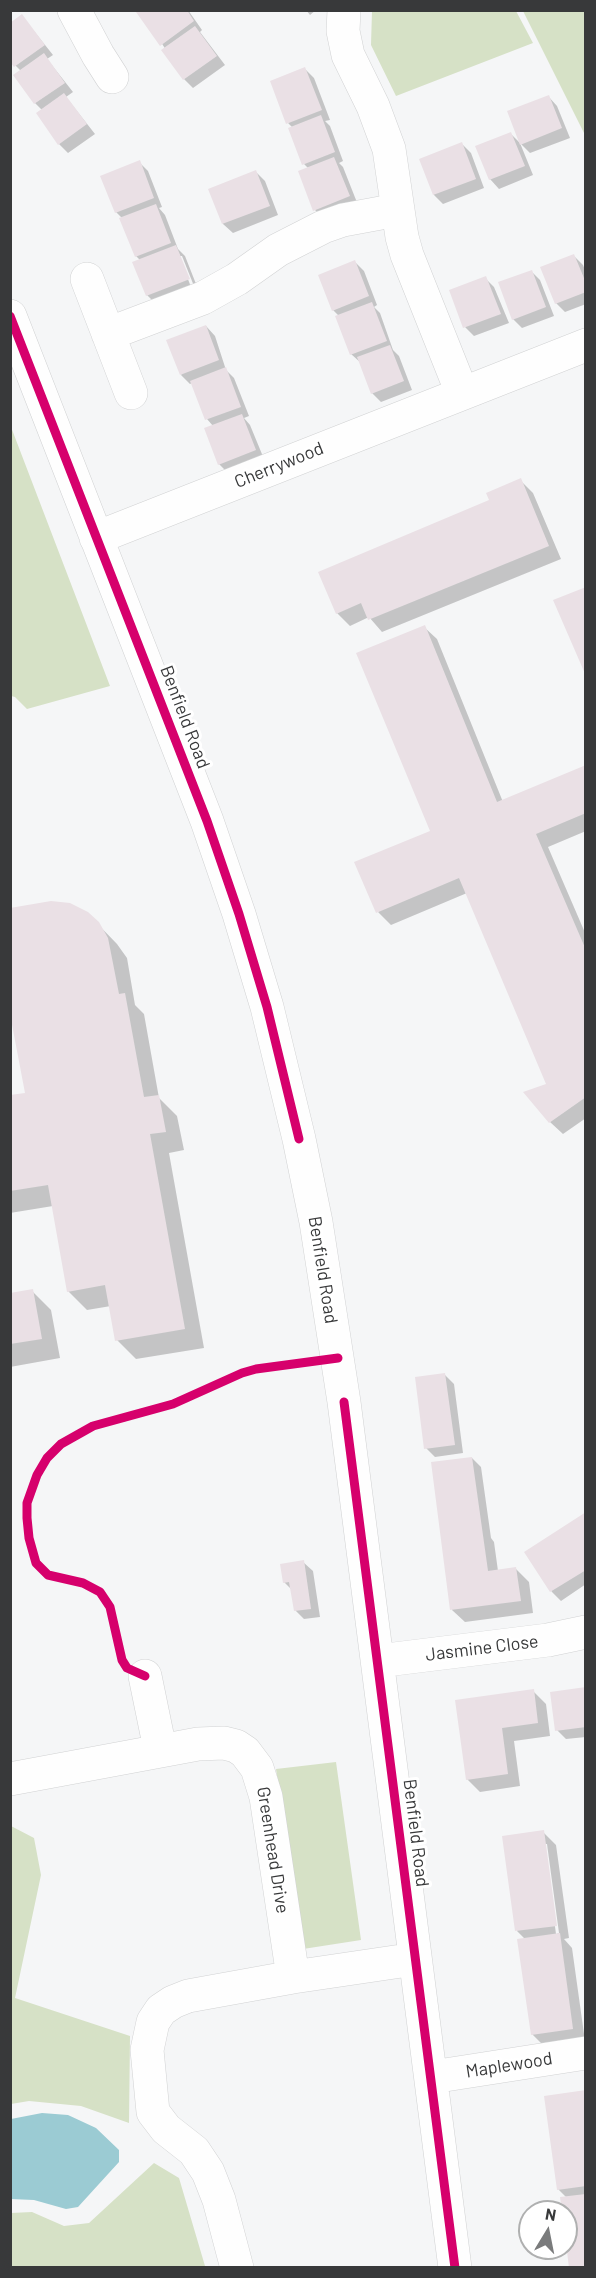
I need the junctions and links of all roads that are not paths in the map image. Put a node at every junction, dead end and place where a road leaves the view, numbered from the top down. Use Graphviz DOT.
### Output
graph roads {
  1 [pos="344,10"];
  2 [pos="75,11"];
  3 [pos="112,77"];
  4 [pos="398,210"];
  5 [pos="87,279"];
  6 [pos="10,316"];
  7 [pos="108,334"];
  8 [pos="585,345"];
  9 [pos="131,393"];
  10 [pos="462,393"];
  11 [pos="96,537"];
  12 [pos="585,1632"];
  13 [pos="378,1661"];
  14 [pos="145,1676"];
  15 [pos="160,1749"];
  16 [pos="10,1779"];
  17 [pos="415,1959"];
  18 [pos="293,1977"];
  19 [pos="585,2053"];
  20 [pos="432,2077"];
  21 [pos="237,2268"];
  22 [pos="455,2268"];
  1 -- 4 [label="street"];
  2 -- 3 [label="street"];
  4 -- 7 [label="street"];
  4 -- 10 [label="street"];
  5 -- 7 [label="street"];
  6 -- 11 [label="street, Benfield Road"];
  7 -- 9 [label="street"];
  8 -- 10 [label="street, Cherrywood"];
  10 -- 11 [label="street, Cherrywood"];
  11 -- 13 [label="street, Benfield Road"];
  12 -- 13 [label="street, Jasmine Close"];
  13 -- 17 [label="street, Benfield Road"];
  14 -- 15 [label="street"];
  15 -- 16 [label="street, Greenhead Drive"];
  15 -- 18 [label="street, Greenhead Drive"];
  17 -- 18 [label="street"];
  17 -- 20 [label="street, Benfield Road"];
  18 -- 21 [label="street"];
  19 -- 20 [label="street, Maplewood"];
  20 -- 22 [label="street, Benfield Road"];
}
